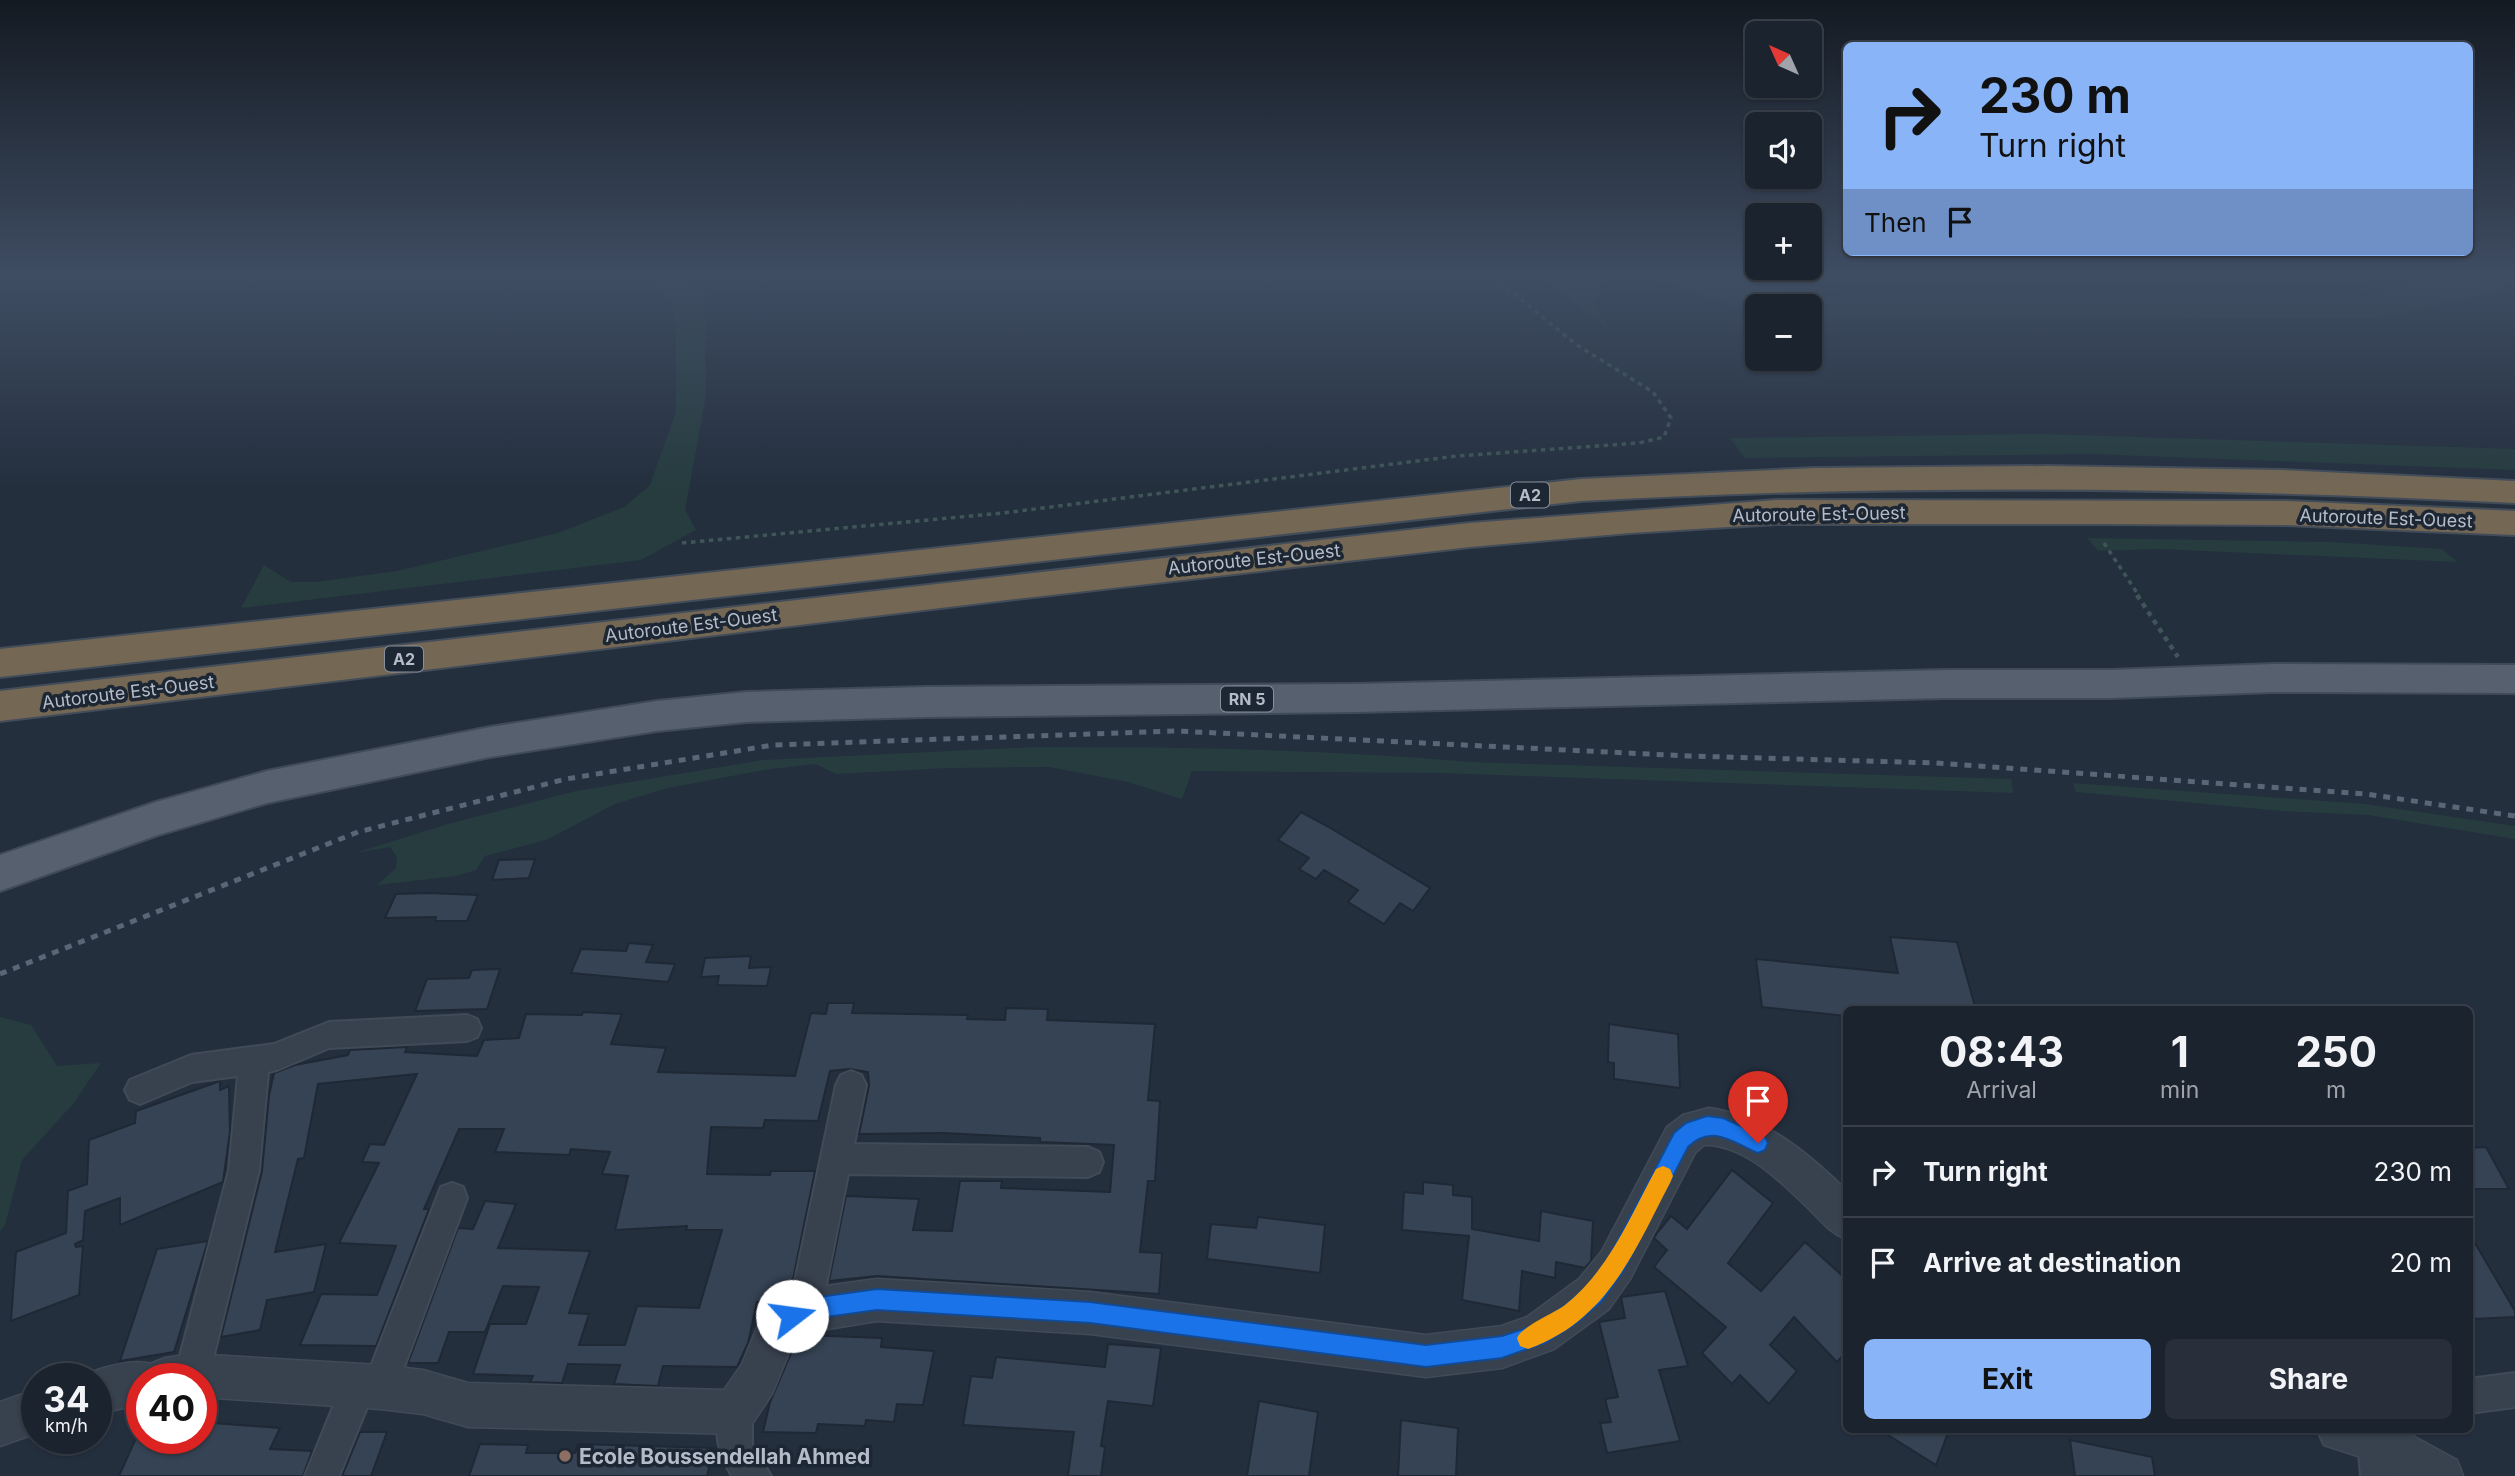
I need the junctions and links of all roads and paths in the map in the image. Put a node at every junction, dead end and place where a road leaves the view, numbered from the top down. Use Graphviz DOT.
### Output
graph roads {
  1 [pos="1582,348"];
  2 [pos="2515,492"];
  3 [pos="2515,523"];
  4 [pos="682,543"];
  5 [pos="2104,543"];
  6 [pos="0,663"];
  7 [pos="2515,678"];
  8 [pos="2194,681"];
  9 [pos="0,706"];
  10 [pos="0,873"];
  11 [pos="467,1028"];
  12 [pos="254,1061"];
  13 [pos="851,1085"];
  14 [pos="140,1090"];
  15 [pos="837,1159"];
  16 [pos="1088,1162"];
  17 [pos="452,1198"];
  18 [pos="1843,1216"];
  19 [pos="806,1310"];
  20 [pos="182,1363"];
  21 [pos="217,1379"];
  22 [pos="369,1387"];
  23 [pos="2515,1390"];
  24 [pos="2473,1395"];
  25 [pos="735,1412"];
  26 [pos="21,1417"];
  27 [pos="0,1424"];
  28 [pos="2371,1441"];
  29 [pos="322,1476"];
  30 [pos="754,1476"];
  31 [pos="2441,1476"];
  1 -- 4 [label="path"];
  2 -- 6 [label="highway, Autoroute Est-Ouest / A2"];
  3 -- 9 [label="highway, Autoroute Est-Ouest / A2"];
  5 -- 8 [label="path"];
  7 -- 8 [label="main road, RN 5"];
  8 -- 10 [label="main road, RN 5"];
  11 -- 12 [label="street"];
  12 -- 14 [label="street"];
  12 -- 20 [label="street"];
  13 -- 15 [label="street"];
  15 -- 16 [label="street"];
  15 -- 19 [label="street"];
  17 -- 22 [label="street"];
  18 -- 19 [label="street"];
  19 -- 25 [label="street"];
  21 -- 22 [label="street"];
  22 -- 25 [label="street"];
  22 -- 29 [label="street"];
  23 -- 24 [label="street"];
  25 -- 30 [label="street"];
  26 -- 27 [label="street"];
  28 -- 31 [label="street"];
}
